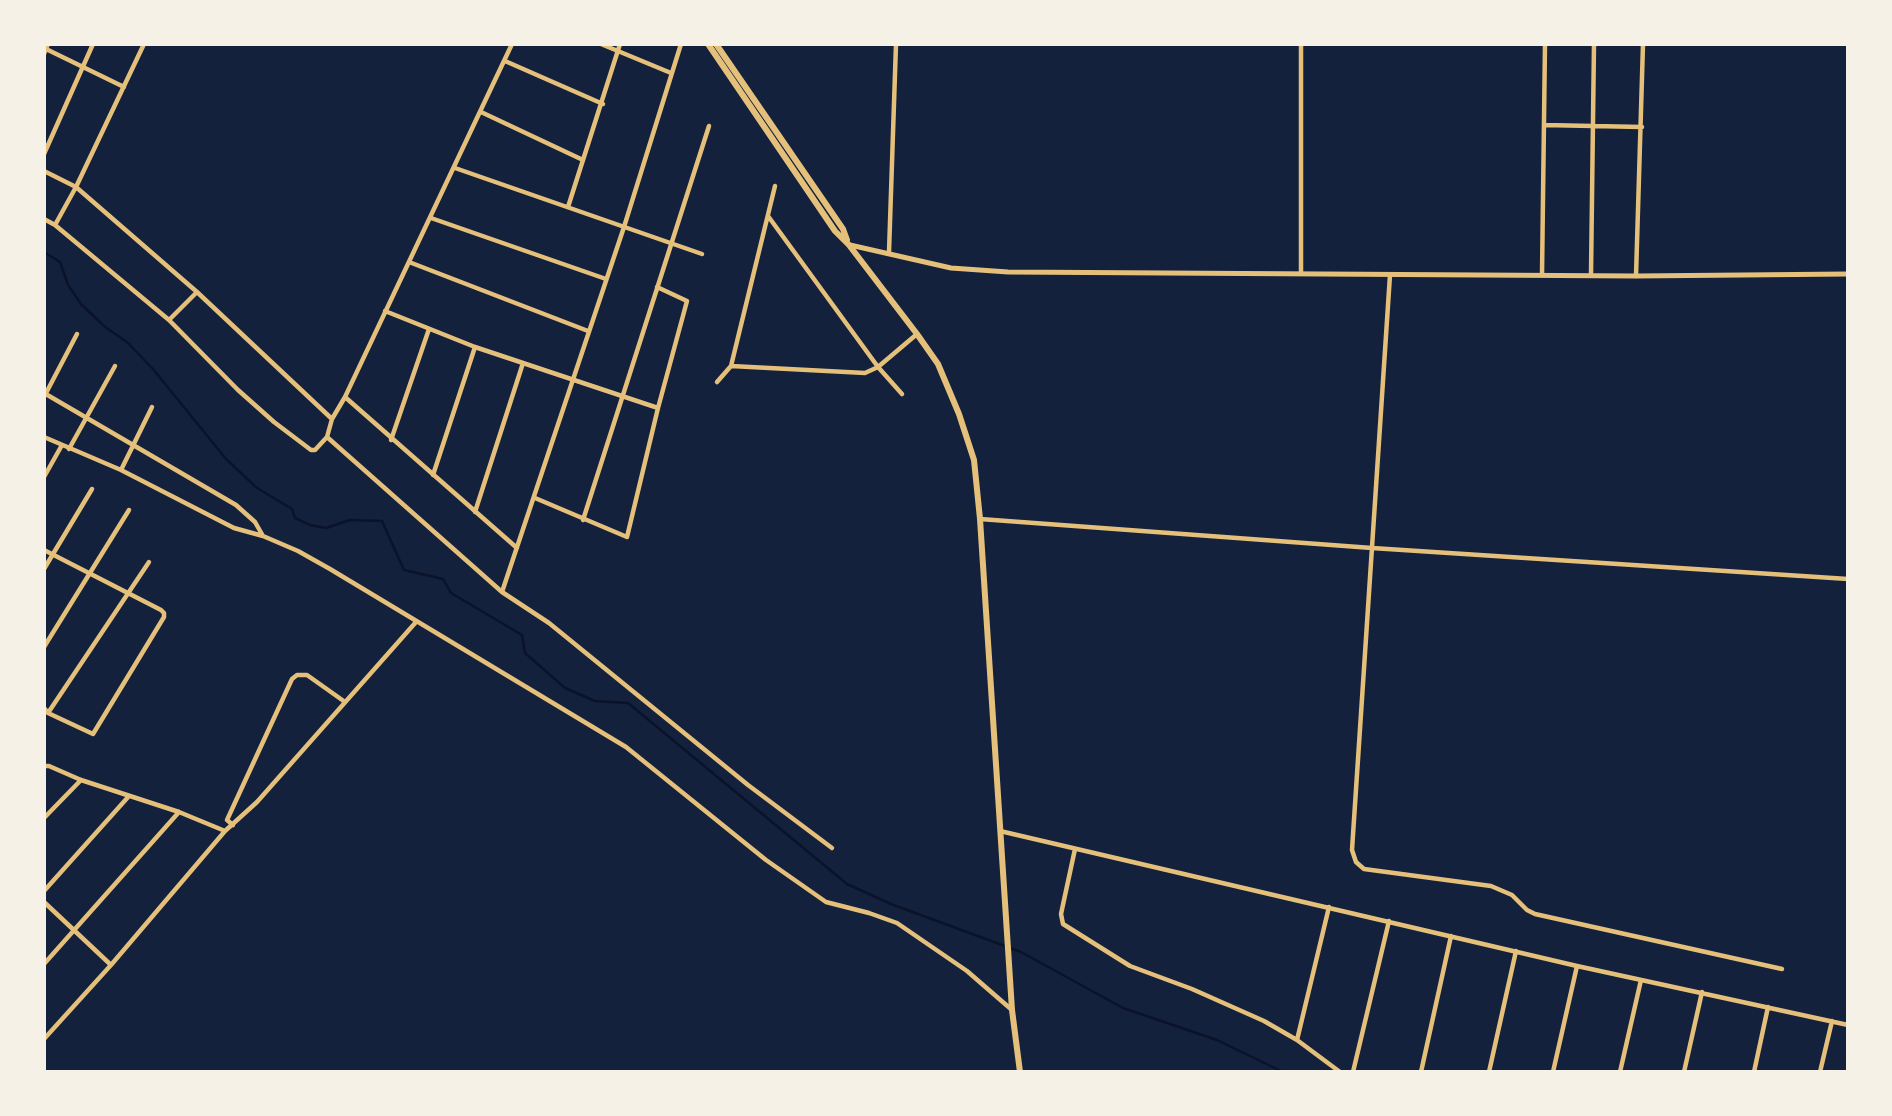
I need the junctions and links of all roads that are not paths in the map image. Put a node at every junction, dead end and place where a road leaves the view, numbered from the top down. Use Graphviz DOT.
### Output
graph roads {
  1 [pos="93,44"];
  2 [pos="144,44"];
  3 [pos="512,44"];
  4 [pos="601,44"];
  5 [pos="620,44"];
  6 [pos="681,44"];
  7 [pos="708,44"];
  8 [pos="716,44"];
  9 [pos="896,44"];
  10 [pos="1301,44"];
  11 [pos="1545,44"];
  12 [pos="1594,44"];
  13 [pos="1643,44"];
  14 [pos="46,48"];
  15 [pos="617,52"];
  16 [pos="505,61"];
  17 [pos="81,67"];
  18 [pos="671,73"];
  19 [pos="124,87"];
  20 [pos="603,104"];
  21 [pos="481,112"];
  22 [pos="1544,125"];
  23 [pos="709,126"];
  24 [pos="1593,127"];
  25 [pos="1642,127"];
  26 [pos="44,154"];
  27 [pos="583,160"];
  28 [pos="454,168"];
  29 [pos="44,171"];
  30 [pos="775,186"];
  31 [pos="76,187"];
  32 [pos="568,207"];
  33 [pos="768,216"];
  34 [pos="432,218"];
  35 [pos="44,219"];
  36 [pos="55,225"];
  37 [pos="624,226"];
  38 [pos="672,243"];
  39 [pos="849,245"];
  40 [pos="890,252"];
  41 [pos="702,254"];
  42 [pos="409,262"];
  43 [pos="1301,273"];
  44 [pos="1591,274"];
  45 [pos="1848,274"];
  46 [pos="1390,275"];
  47 [pos="1542,275"];
  48 [pos="1636,276"];
  49 [pos="606,279"];
  50 [pos="657,287"];
  51 [pos="197,292"];
  52 [pos="385,311"];
  53 [pos="169,320"];
  54 [pos="429,329"];
  55 [pos="588,331"];
  56 [pos="77,334"];
  57 [pos="917,334"];
  58 [pos="475,347"];
  59 [pos="523,363"];
  60 [pos="115,366"];
  61 [pos="731,366"];
  62 [pos="878,367"];
  63 [pos="573,379"];
  64 [pos="717,382"];
  65 [pos="902,394"];
  66 [pos="44,395"];
  67 [pos="621,396"];
  68 [pos="345,397"];
  69 [pos="152,407"];
  70 [pos="659,408"];
  71 [pos="86,419"];
  72 [pos="332,419"];
  73 [pos="44,437"];
  74 [pos="327,437"];
  75 [pos="391,440"];
  76 [pos="134,444"];
  77 [pos="62,445"];
  78 [pos="69,449"];
  79 [pos="121,470"];
  80 [pos="433,475"];
  81 [pos="44,477"];
  82 [pos="92,489"];
  83 [pos="535,498"];
  84 [pos="129,510"];
  85 [pos="474,512"];
  86 [pos="980,519"];
  87 [pos="583,520"];
  88 [pos="263,536"];
  89 [pos="517,548"];
  90 [pos="1372,548"];
  91 [pos="44,551"];
  92 [pos="53,555"];
  93 [pos="149,562"];
  94 [pos="44,569"];
  95 [pos="91,574"];
  96 [pos="1848,579"];
  97 [pos="502,592"];
  98 [pos="130,595"];
  99 [pos="416,622"];
  100 [pos="44,647"];
  101 [pos="345,702"];
  102 [pos="44,708"];
  103 [pos="48,713"];
  104 [pos="44,766"];
  105 [pos="81,780"];
  106 [pos="129,796"];
  107 [pos="179,812"];
  108 [pos="44,818"];
  109 [pos="233,825"];
  110 [pos="225,831"];
  111 [pos="1000,831"];
  112 [pos="832,848"];
  113 [pos="1075,849"];
  114 [pos="44,891"];
  115 [pos="44,902"];
  116 [pos="1329,907"];
  117 [pos="1389,921"];
  118 [pos="75,930"];
  119 [pos="1451,936"];
  120 [pos="1516,951"];
  121 [pos="44,964"];
  122 [pos="111,965"];
  123 [pos="1577,966"];
  124 [pos="1782,969"];
  125 [pos="1641,980"];
  126 [pos="1702,992"];
  127 [pos="1768,1007"];
  128 [pos="1012,1010"];
  129 [pos="1832,1021"];
  130 [pos="1848,1025"];
  131 [pos="44,1039"];
  132 [pos="1297,1040"];
  133 [pos="1020,1072"];
  134 [pos="1340,1072"];
  135 [pos="1353,1072"];
  136 [pos="1421,1072"];
  137 [pos="1489,1072"];
  138 [pos="1553,1072"];
  139 [pos="1620,1072"];
  140 [pos="1684,1072"];
  141 [pos="1754,1072"];
  142 [pos="1820,1072"];
  1 -- 17 [label="street"];
  2 -- 19 [label="street"];
  3 -- 16 [label="street"];
  4 -- 15 [label="street"];
  5 -- 15 [label="street"];
  6 -- 18 [label="street"];
  7 -- 39 [label="main road"];
  8 -- 39 [label="main road"];
  9 -- 40 [label="street"];
  10 -- 43 [label="street"];
  11 -- 22 [label="street"];
  12 -- 24 [label="street"];
  13 -- 25 [label="street"];
  14 -- 17 [label="street"];
  15 -- 18 [label="street"];
  15 -- 20 [label="street"];
  16 -- 20 [label="street"];
  16 -- 21 [label="street"];
  17 -- 19 [label="street"];
  17 -- 26 [label="street"];
  18 -- 37 [label="street"];
  19 -- 31 [label="street"];
  20 -- 27 [label="street"];
  21 -- 27 [label="street"];
  21 -- 28 [label="street"];
  22 -- 24 [label="street"];
  22 -- 47 [label="street"];
  23 -- 38 [label="street"];
  24 -- 25 [label="street"];
  24 -- 44 [label="street"];
  25 -- 48 [label="street"];
  27 -- 32 [label="street"];
  28 -- 32 [label="street"];
  28 -- 34 [label="street"];
  29 -- 31 [label="street"];
  30 -- 33 [label="street"];
  31 -- 36 [label="street"];
  31 -- 51 [label="street"];
  32 -- 37 [label="street"];
  33 -- 61 [label="street"];
  33 -- 62 [label="street"];
  34 -- 42 [label="street"];
  34 -- 49 [label="street"];
  35 -- 36 [label="street"];
  36 -- 53 [label="street"];
  37 -- 38 [label="street"];
  37 -- 49 [label="street"];
  38 -- 41 [label="street"];
  38 -- 50 [label="street"];
  39 -- 40 [label="street"];
  39 -- 57 [label="main road"];
  40 -- 43 [label="street"];
  42 -- 52 [label="street"];
  42 -- 55 [label="street"];
  43 -- 46 [label="street"];
  44 -- 47 [label="street"];
  44 -- 48 [label="street"];
  45 -- 48 [label="street"];
  46 -- 47 [label="street"];
  46 -- 90 [label="street"];
  49 -- 55 [label="street"];
  50 -- 67 [label="street"];
  50 -- 70 [label="street"];
  51 -- 53 [label="street"];
  51 -- 72 [label="street"];
  52 -- 54 [label="street"];
  52 -- 68 [label="street"];
  53 -- 74 [label="street"];
  54 -- 58 [label="street"];
  54 -- 75 [label="street"];
  55 -- 63 [label="street"];
  56 -- 66 [label="street"];
  57 -- 62 [label="street"];
  57 -- 86 [label="main road"];
  58 -- 59 [label="street"];
  58 -- 80 [label="street"];
  59 -- 63 [label="street"];
  59 -- 85 [label="street"];
  60 -- 71 [label="street"];
  61 -- 62 [label="street"];
  61 -- 64 [label="street"];
  62 -- 65 [label="street"];
  63 -- 67 [label="street"];
  63 -- 83 [label="street"];
  66 -- 71 [label="street"];
  67 -- 70 [label="street"];
  67 -- 87 [label="street"];
  68 -- 72 [label="street"];
  68 -- 75 [label="street"];
  69 -- 76 [label="street"];
  70 -- 87 [label="street"];
  71 -- 76 [label="street"];
  71 -- 78 [label="street"];
  72 -- 74 [label="street"];
  73 -- 77 [label="street"];
  74 -- 97 [label="street"];
  75 -- 80 [label="street"];
  76 -- 79 [label="street"];
  76 -- 88 [label="street"];
  77 -- 78 [label="street"];
  77 -- 81 [label="street"];
  78 -- 79 [label="street"];
  79 -- 88 [label="street"];
  80 -- 85 [label="street"];
  82 -- 92 [label="street"];
  83 -- 87 [label="street"];
  83 -- 89 [label="street"];
  84 -- 95 [label="street"];
  85 -- 89 [label="street"];
  86 -- 90 [label="street"];
  86 -- 111 [label="main road"];
  88 -- 99 [label="street"];
  89 -- 97 [label="street"];
  90 -- 96 [label="street"];
  90 -- 124 [label="street"];
  91 -- 92 [label="street"];
  92 -- 94 [label="street"];
  92 -- 95 [label="street"];
  93 -- 98 [label="street"];
  95 -- 98 [label="street"];
  95 -- 100 [label="street"];
  97 -- 112 [label="street"];
  98 -- 103 [label="street"];
  98 -- 103 [label="street"];
  99 -- 101 [label="street"];
  99 -- 128 [label="street"];
  101 -- 109 [label="street"];
  101 -- 109 [label="street"];
  102 -- 103 [label="street"];
  104 -- 105 [label="street"];
  105 -- 106 [label="street"];
  105 -- 108 [label="street"];
  106 -- 107 [label="street"];
  106 -- 114 [label="street"];
  107 -- 110 [label="street"];
  107 -- 118 [label="street"];
  109 -- 110 [label="street"];
  110 -- 122 [label="street"];
  111 -- 113 [label="street"];
  111 -- 128 [label="main road"];
  113 -- 116 [label="street"];
  113 -- 132 [label="street"];
  115 -- 118 [label="street"];
  116 -- 117 [label="street"];
  116 -- 132 [label="street"];
  117 -- 119 [label="street"];
  117 -- 135 [label="street"];
  118 -- 121 [label="street"];
  118 -- 122 [label="street"];
  119 -- 120 [label="street"];
  119 -- 136 [label="street"];
  120 -- 123 [label="street"];
  120 -- 137 [label="street"];
  122 -- 131 [label="street"];
  123 -- 125 [label="street"];
  123 -- 138 [label="street"];
  125 -- 126 [label="street"];
  125 -- 139 [label="street"];
  126 -- 127 [label="street"];
  126 -- 140 [label="street"];
  127 -- 129 [label="street"];
  127 -- 141 [label="street"];
  128 -- 133 [label="main road"];
  129 -- 130 [label="street"];
  129 -- 142 [label="street"];
  132 -- 134 [label="street"];
}
